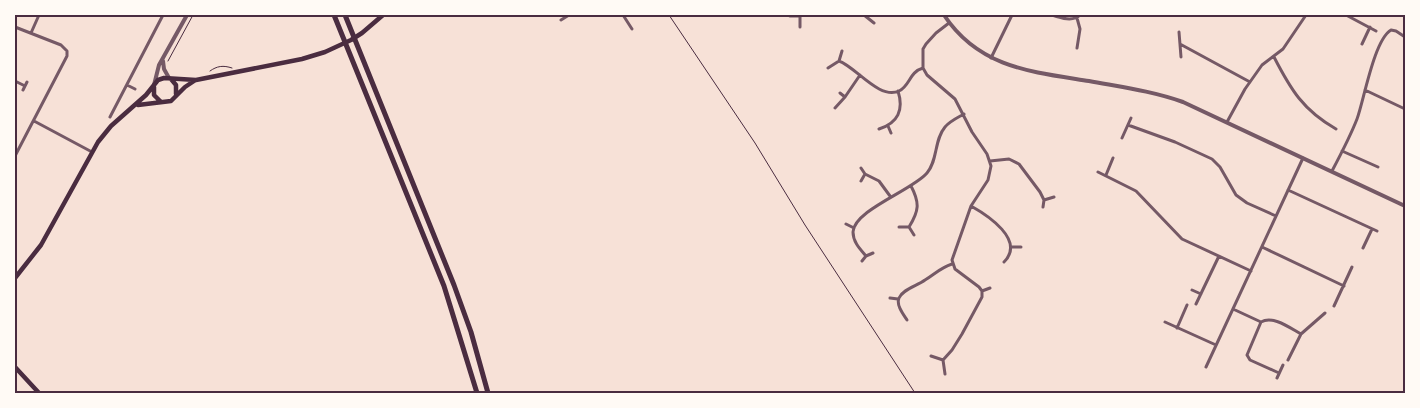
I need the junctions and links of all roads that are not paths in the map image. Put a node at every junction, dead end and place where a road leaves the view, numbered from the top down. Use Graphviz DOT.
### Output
graph roads {
  1 [pos="38,15"];
  2 [pos="163,15"];
  3 [pos="188,15"];
  4 [pos="334,15"];
  5 [pos="345,15"];
  6 [pos="383,15"];
  7 [pos="569,15"];
  8 [pos="623,15"];
  9 [pos="866,15"];
  10 [pos="944,15"];
  11 [pos="1012,15"];
  12 [pos="1052,15"];
  13 [pos="1306,15"];
  14 [pos="1346,15"];
  15 [pos="790,16"];
  16 [pos="800,16"];
  17 [pos="1078,16"];
  18 [pos="562,20"];
  19 [pos="874,23"];
  20 [pos="950,23"];
  21 [pos="15,27"];
  22 [pos="800,27"];
  23 [pos="1370,27"];
  24 [pos="632,28"];
  25 [pos="1376,31"];
  26 [pos="1179,32"];
  27 [pos="31,33"];
  28 [pos="1405,37"];
  29 [pos="1180,44"];
  30 [pos="1362,44"];
  31 [pos="1077,48"];
  32 [pos="842,51"];
  33 [pos="1181,57"];
  34 [pos="1274,57"];
  35 [pos="163,58"];
  36 [pos="991,58"];
  37 [pos="839,61"];
  38 [pos="828,68"];
  39 [pos="923,68"];
  40 [pos="860,75"];
  41 [pos="170,79"];
  42 [pos="196,80"];
  43 [pos="15,81"];
  44 [pos="1250,82"];
  45 [pos="128,85"];
  46 [pos="154,86"];
  47 [pos="135,89"];
  48 [pos="23,90"];
  49 [pos="1365,90"];
  50 [pos="898,91"];
  51 [pos="840,93"];
  52 [pos="176,96"];
  53 [pos="845,98"];
  54 [pos="164,102"];
  55 [pos="136,105"];
  56 [pos="835,108"];
  57 [pos="1405,109"];
  58 [pos="964,114"];
  59 [pos="110,117"];
  60 [pos="1131,118"];
  61 [pos="34,121"];
  62 [pos="1227,122"];
  63 [pos="1128,125"];
  64 [pos="888,126"];
  65 [pos="879,129"];
  66 [pos="1336,129"];
  67 [pos="891,133"];
  68 [pos="1122,138"];
  69 [pos="92,152"];
  70 [pos="1342,152"];
  71 [pos="15,156"];
  72 [pos="1114,158"];
  73 [pos="1304,158"];
  74 [pos="990,161"];
  75 [pos="1378,167"];
  76 [pos="861,168"];
  77 [pos="1098,172"];
  78 [pos="1332,172"];
  79 [pos="865,174"];
  80 [pos="1106,176"];
  81 [pos="861,180"];
  82 [pos="911,186"];
  83 [pos="1288,190"];
  84 [pos="890,196"];
  85 [pos="1054,197"];
  86 [pos="1044,200"];
  87 [pos="971,206"];
  88 [pos="1405,206"];
  89 [pos="1043,207"];
  90 [pos="1276,216"];
  91 [pos="846,224"];
  92 [pos="909,227"];
  93 [pos="854,228"];
  94 [pos="899,228"];
  95 [pos="1372,229"];
  96 [pos="1377,231"];
  97 [pos="914,235"];
  98 [pos="1011,247"];
  99 [pos="1021,247"];
  100 [pos="1262,248"];
  101 [pos="1362,248"];
  102 [pos="873,254"];
  103 [pos="866,256"];
  104 [pos="1218,256"];
  105 [pos="862,261"];
  106 [pos="1004,262"];
  107 [pos="952,264"];
  108 [pos="1352,267"];
  109 [pos="1251,271"];
  110 [pos="15,278"];
  111 [pos="1344,286"];
  112 [pos="990,288"];
  113 [pos="982,290"];
  114 [pos="1192,290"];
  115 [pos="1201,294"];
  116 [pos="890,298"];
  117 [pos="898,299"];
  118 [pos="1196,304"];
  119 [pos="1187,305"];
  120 [pos="1334,306"];
  121 [pos="1233,309"];
  122 [pos="1325,314"];
  123 [pos="907,320"];
  124 [pos="1165,322"];
  125 [pos="1261,322"];
  126 [pos="1177,328"];
  127 [pos="1301,334"];
  128 [pos="1216,345"];
  129 [pos="931,356"];
  130 [pos="944,360"];
  131 [pos="1288,360"];
  132 [pos="1283,365"];
  133 [pos="15,367"];
  134 [pos="1206,367"];
  135 [pos="945,374"];
  136 [pos="1279,374"];
  137 [pos="1277,378"];
  138 [pos="38,393"];
  139 [pos="477,393"];
  140 [pos="488,393"];
  1 -- 27 [label="street"];
  2 -- 45 [label="street"];
  3 -- 35 [label="street"];
  4 -- 139 [label="highway"];
  5 -- 140 [label="highway"];
  6 -- 42 [label="main road"];
  7 -- 18 [label="street"];
  8 -- 24 [label="street"];
  9 -- 19 [label="street"];
  10 -- 20 [label="street"];
  11 -- 36 [label="street"];
  12 -- 17 [label="street"];
  13 -- 34 [label="street"];
  14 -- 23 [label="street"];
  15 -- 16 [label="street"];
  16 -- 22 [label="street"];
  17 -- 31 [label="street"];
  20 -- 36 [label="street"];
  20 -- 39 [label="street"];
  21 -- 27 [label="street"];
  23 -- 25 [label="street"];
  23 -- 30 [label="street"];
  26 -- 29 [label="street"];
  27 -- 61 [label="street"];
  28 -- 49 [label="street"];
  29 -- 33 [label="street"];
  29 -- 44 [label="street"];
  32 -- 37 [label="street"];
  34 -- 44 [label="street"];
  34 -- 66 [label="street"];
  35 -- 41 [label="street"];
  35 -- 46 [label="street"];
  36 -- 62 [label="street"];
  37 -- 38 [label="street"];
  37 -- 40 [label="street"];
  39 -- 50 [label="street"];
  39 -- 58 [label="street"];
  40 -- 50 [label="street"];
  40 -- 53 [label="street"];
  41 -- 42 [label="main road"];
  41 -- 46 [label="main road"];
  41 -- 52 [label="main road"];
  42 -- 52 [label="main road"];
  43 -- 48 [label="street"];
  44 -- 62 [label="street"];
  45 -- 47 [label="street"];
  45 -- 59 [label="street"];
  46 -- 54 [label="main road"];
  46 -- 55 [label="main road"];
  49 -- 57 [label="street"];
  49 -- 70 [label="street"];
  50 -- 64 [label="street"];
  51 -- 53 [label="street"];
  52 -- 54 [label="main road"];
  53 -- 56 [label="street"];
  54 -- 55 [label="main road"];
  55 -- 69 [label="main road"];
  58 -- 74 [label="street"];
  58 -- 82 [label="street"];
  60 -- 63 [label="street"];
  61 -- 69 [label="street"];
  61 -- 71 [label="street"];
  62 -- 73 [label="street"];
  63 -- 68 [label="street"];
  63 -- 90 [label="street"];
  64 -- 65 [label="street"];
  64 -- 67 [label="street"];
  69 -- 110 [label="main road"];
  70 -- 75 [label="street"];
  70 -- 78 [label="street"];
  72 -- 80 [label="street"];
  73 -- 78 [label="street"];
  73 -- 83 [label="street"];
  74 -- 86 [label="street"];
  74 -- 87 [label="street"];
  76 -- 79 [label="street"];
  77 -- 80 [label="street"];
  78 -- 88 [label="street"];
  79 -- 81 [label="street"];
  79 -- 84 [label="street"];
  80 -- 104 [label="street"];
  82 -- 84 [label="street"];
  82 -- 92 [label="street"];
  83 -- 90 [label="street"];
  83 -- 95 [label="street"];
  84 -- 93 [label="street"];
  85 -- 86 [label="street"];
  86 -- 89 [label="street"];
  87 -- 98 [label="street"];
  87 -- 107 [label="street"];
  90 -- 100 [label="street"];
  91 -- 93 [label="street"];
  92 -- 94 [label="street"];
  92 -- 97 [label="street"];
  93 -- 103 [label="street"];
  95 -- 96 [label="street"];
  95 -- 101 [label="street"];
  98 -- 99 [label="street"];
  98 -- 106 [label="street"];
  100 -- 109 [label="street"];
  100 -- 111 [label="street"];
  102 -- 103 [label="street"];
  103 -- 105 [label="street"];
  104 -- 109 [label="street"];
  104 -- 115 [label="street"];
  107 -- 113 [label="street"];
  107 -- 117 [label="street"];
  108 -- 111 [label="street"];
  109 -- 121 [label="street"];
  111 -- 120 [label="street"];
  112 -- 113 [label="street"];
  113 -- 130 [label="street"];
  114 -- 115 [label="street"];
  115 -- 118 [label="street"];
  116 -- 117 [label="street"];
  117 -- 123 [label="street"];
  119 -- 126 [label="street"];
  121 -- 125 [label="street"];
  121 -- 128 [label="street"];
  122 -- 127 [label="street"];
  124 -- 126 [label="street"];
  125 -- 127 [label="street"];
  125 -- 136 [label="street"];
  126 -- 128 [label="street"];
  127 -- 131 [label="street"];
  128 -- 134 [label="street"];
  129 -- 130 [label="street"];
  130 -- 135 [label="street"];
  132 -- 136 [label="street"];
  133 -- 138 [label="main road"];
  136 -- 137 [label="street"];
}
